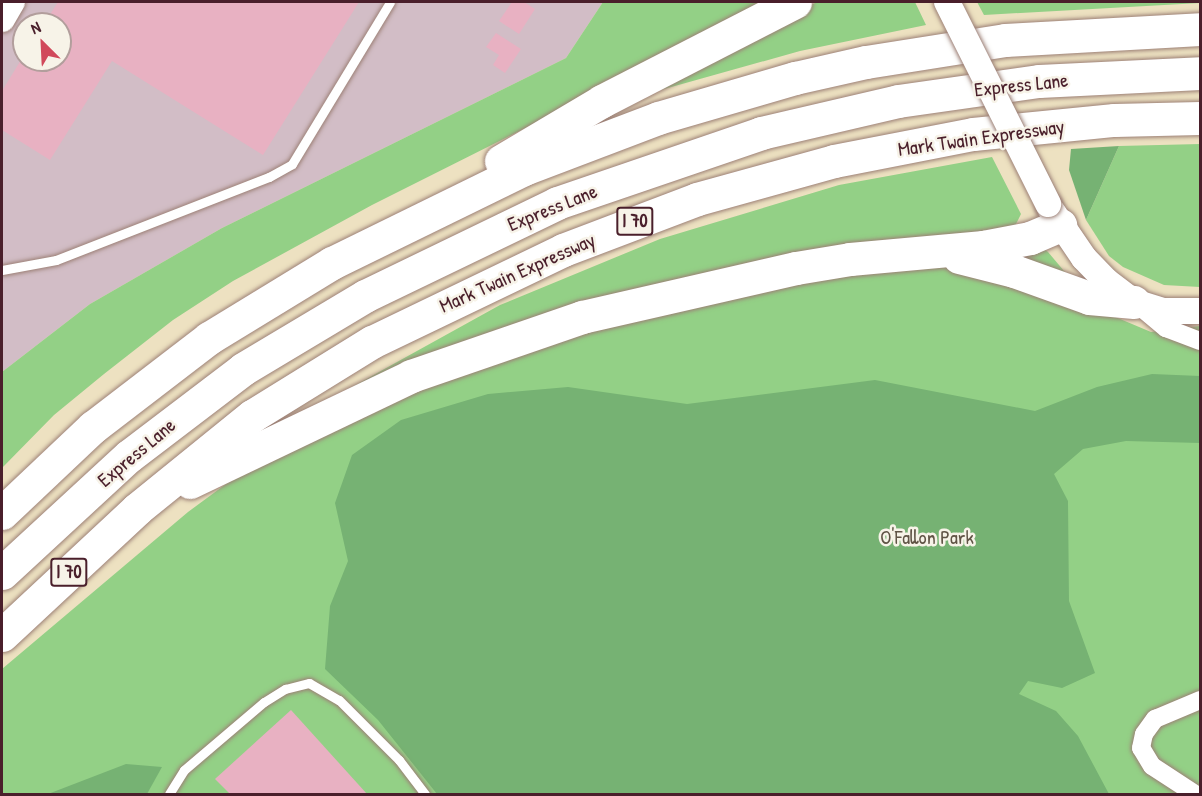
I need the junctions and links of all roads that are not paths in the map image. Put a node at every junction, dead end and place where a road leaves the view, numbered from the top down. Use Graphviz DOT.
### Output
graph roads {
  1 [pos="12,2"];
  2 [pos="390,2"];
  3 [pos="795,2"];
  4 [pos="947,2"];
  5 [pos="2,19"];
  6 [pos="1200,28"];
  7 [pos="1200,73"];
  8 [pos="1200,118"];
  9 [pos="1054,215"];
  10 [pos="394,230"];
  11 [pos="937,253"];
  12 [pos="2,270"];
  13 [pos="1134,302"];
  14 [pos="1200,311"];
  15 [pos="1200,341"];
  16 [pos="137,509"];
  17 [pos="2,513"];
  18 [pos="2,573"];
  19 [pos="2,635"];
  20 [pos="1200,700"];
  21 [pos="169,795"];
  22 [pos="425,795"];
  23 [pos="1195,795"];
  1 -- 5 [label="main road"];
  2 -- 12 [label="lane"];
  3 -- 10 [label="highway"];
  4 -- 9 [label="main road, bridge"];
  6 -- 10 [label="highway"];
  7 -- 18 [label="highway, Express Lane"];
  8 -- 16 [label="highway, Mark Twain Expressway / I 70"];
  9 -- 11 [label="highway"];
  9 -- 13 [label="main road"];
  10 -- 17 [label="highway"];
  11 -- 13 [label="highway"];
  11 -- 16 [label="highway"];
  13 -- 14 [label="main road"];
  13 -- 15 [label="street"];
  16 -- 19 [label="highway, Mark Twain Expressway / I 70"];
  20 -- 23 [label="street"];
  21 -- 22 [label="lane"];
}
